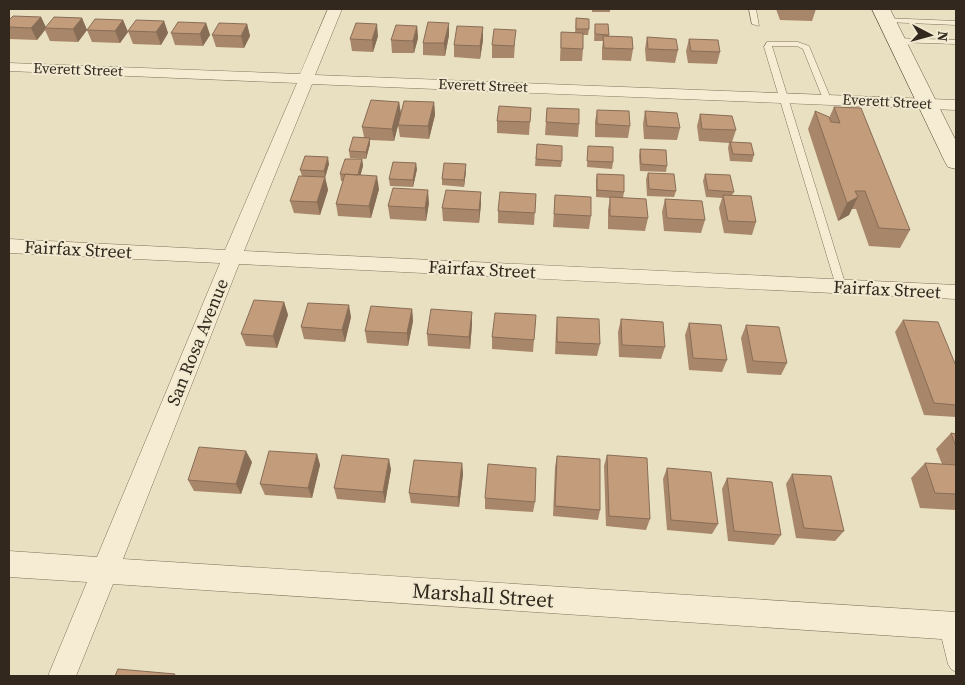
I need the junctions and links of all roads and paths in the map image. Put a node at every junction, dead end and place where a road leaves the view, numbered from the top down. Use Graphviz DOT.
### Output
graph roads {
  1 [pos="335,9"];
  2 [pos="752,9"];
  3 [pos="884,14"];
  4 [pos="956,23"];
  5 [pos="756,24"];
  6 [pos="896,40"];
  7 [pos="956,42"];
  8 [pos="9,66"];
  9 [pos="307,78"];
  10 [pos="783,97"];
  11 [pos="827,98"];
  12 [pos="927,103"];
  13 [pos="956,105"];
  14 [pos="956,162"];
  15 [pos="9,246"];
  16 [pos="232,256"];
  17 [pos="841,286"];
  18 [pos="956,292"];
  19 [pos="9,564"];
  20 [pos="106,570"];
  21 [pos="951,626"];
  22 [pos="956,664"];
  23 [pos="62,676"];
  1 -- 9 [label="street, San Rosa Avenue"];
  2 -- 5 [label="lane"];
  3 -- 4 [label="lane"];
  3 -- 6 [label="main road"];
  6 -- 7 [label="lane"];
  6 -- 12 [label="main road"];
  8 -- 9 [label="street, Everett Street"];
  9 -- 10 [label="street, Everett Street"];
  9 -- 16 [label="street, San Rosa Avenue"];
  10 -- 11 [label="street, Everett Street"];
  10 -- 11 [label="lane"];
  10 -- 17 [label="lane"];
  11 -- 12 [label="street, Everett Street"];
  12 -- 13 [label="street, Everett Street"];
  12 -- 14 [label="main road"];
  15 -- 16 [label="street, Fairfax Street"];
  16 -- 17 [label="street, Fairfax Street"];
  16 -- 20 [label="street, San Rosa Avenue"];
  17 -- 18 [label="street, Fairfax Street"];
  19 -- 20 [label="street, Marshall Street"];
  20 -- 21 [label="street, Marshall Street"];
  20 -- 23 [label="street, San Rosa Avenue"];
  21 -- 22 [label="lane"];
}
